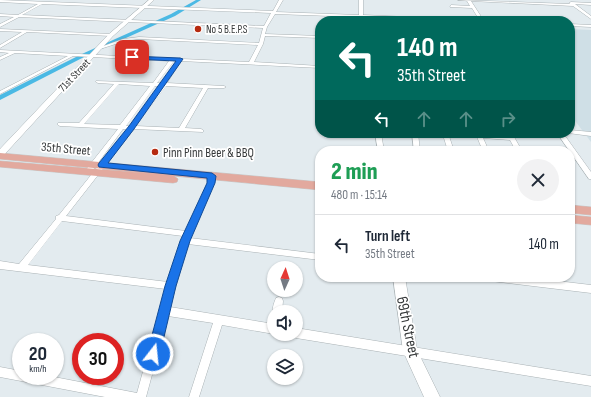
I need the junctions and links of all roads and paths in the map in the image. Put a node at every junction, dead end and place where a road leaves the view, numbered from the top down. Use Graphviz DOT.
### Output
graph roads {
  1 [pos="46,0"];
  2 [pos="152,0"];
  3 [pos="281,0"];
  4 [pos="361,0"];
  5 [pos="460,0"];
  6 [pos="468,0"];
  7 [pos="567,0"];
  8 [pos="0,1"];
  9 [pos="42,3"];
  10 [pos="573,4"];
  11 [pos="591,4"];
  12 [pos="144,6"];
  13 [pos="451,6"];
  14 [pos="472,7"];
  15 [pos="274,12"];
  16 [pos="0,14"];
  17 [pos="20,15"];
  18 [pos="361,16"];
  19 [pos="478,16"];
  20 [pos="591,18"];
  21 [pos="129,20"];
  22 [pos="0,26"];
  23 [pos="575,26"];
  24 [pos="591,26"];
  25 [pos="265,27"];
  26 [pos="0,30"];
  27 [pos="28,31"];
  28 [pos="263,35"];
  29 [pos="109,37"];
  30 [pos="315,37"];
  31 [pos="261,44"];
  32 [pos="0,47"];
  33 [pos="97,49"];
  34 [pos="0,51"];
  35 [pos="14,52"];
  36 [pos="74,55"];
  37 [pos="89,56"];
  38 [pos="0,59"];
  39 [pos="173,59"];
  40 [pos="180,59"];
  41 [pos="251,63"];
  42 [pos="315,67"];
  43 [pos="98,82"];
  44 [pos="118,83"];
  45 [pos="155,84"];
  46 [pos="164,85"];
  47 [pos="206,86"];
  48 [pos="224,87"];
  49 [pos="0,93"];
  50 [pos="60,124"];
  51 [pos="80,125"];
  52 [pos="122,127"];
  53 [pos="132,128"];
  54 [pos="181,130"];
  55 [pos="201,131"];
  56 [pos="575,132"];
  57 [pos="591,134"];
  58 [pos="575,154"];
  59 [pos="0,155"];
  60 [pos="0,164"];
  61 [pos="94,169"];
  62 [pos="591,177"];
  63 [pos="212,179"];
  64 [pos="315,186"];
  65 [pos="315,192"];
  66 [pos="575,209"];
  67 [pos="591,211"];
  68 [pos="60,218"];
  69 [pos="575,219"];
  70 [pos="591,221"];
  71 [pos="186,237"];
  72 [pos="315,256"];
  73 [pos="0,265"];
  74 [pos="21,268"];
  75 [pos="400,282"];
  76 [pos="543,282"];
  77 [pos="171,286"];
  78 [pos="591,289"];
  79 [pos="279,301"];
  80 [pos="278,305"];
  81 [pos="165,311"];
  82 [pos="219,320"];
  83 [pos="267,328"];
  84 [pos="303,334"];
  85 [pos="410,351"];
  86 [pos="0,372"];
  87 [pos="591,381"];
  88 [pos="134,397"];
  89 [pos="141,397"];
  90 [pos="194,397"];
  91 [pos="432,397"];
  1 -- 9 [label="street"];
  2 -- 12 [label="main road, 71st Street"];
  3 -- 15 [label="street"];
  4 -- 18 [label="street"];
  5 -- 6 [label="street"];
  6 -- 10 [label="street"];
  6 -- 14 [label="street"];
  7 -- 10 [label="street"];
  8 -- 9 [label="street"];
  9 -- 12 [label="street"];
  9 -- 17 [label="street"];
  10 -- 11 [label="street"];
  10 -- 20 [label="street"];
  12 -- 15 [label="street"];
  12 -- 21 [label="main road, 71st Street"];
  13 -- 14 [label="street"];
  14 -- 19 [label="street"];
  15 -- 18 [label="street"];
  15 -- 25 [label="street"];
  16 -- 17 [label="street"];
  17 -- 21 [label="street"];
  17 -- 22 [label="street"];
  21 -- 25 [label="street"];
  21 -- 29 [label="main road, 71st Street"];
  23 -- 24 [label="street"];
  25 -- 28 [label="street"];
  26 -- 27 [label="street"];
  27 -- 29 [label="street"];
  27 -- 32 [label="street"];
  28 -- 30 [label="street"];
  28 -- 31 [label="street"];
  29 -- 33 [label="main road, 71st Street"];
  31 -- 33 [label="street"];
  31 -- 41 [label="street"];
  33 -- 37 [label="main road, 71st Street"];
  34 -- 35 [label="street"];
  35 -- 36 [label="street"];
  35 -- 38 [label="street"];
  36 -- 37 [label="street"];
  36 -- 49 [label="street"];
  37 -- 39 [label="street"];
  37 -- 59 [label="main road, 71st Street"];
  39 -- 40 [label="street"];
  39 -- 45 [label="street"];
  40 -- 41 [label="street"];
  40 -- 46 [label="street"];
  41 -- 42 [label="street"];
  43 -- 44 [label="street"];
  44 -- 45 [label="street"];
  44 -- 51 [label="street"];
  45 -- 46 [label="street"];
  45 -- 52 [label="street"];
  46 -- 47 [label="street"];
  46 -- 53 [label="street"];
  47 -- 48 [label="street"];
  47 -- 54 [label="street"];
  50 -- 51 [label="street"];
  51 -- 52 [label="street"];
  52 -- 53 [label="street"];
  52 -- 61 [label="street"];
  53 -- 54 [label="street"];
  53 -- 61 [label="street"];
  54 -- 55 [label="street"];
  56 -- 57 [label="street"];
  58 -- 62 [label="street"];
  59 -- 61 [label="main road, 35th Street"];
  60 -- 61 [label="main road, 35th Street"];
  61 -- 63 [label="main road, 35th Street"];
  61 -- 68 [label="street"];
  63 -- 64 [label="main road, 35th Street"];
  63 -- 65 [label="main road, 35th Street"];
  63 -- 71 [label="street"];
  66 -- 67 [label="main road"];
  68 -- 71 [label="street"];
  68 -- 74 [label="street"];
  69 -- 70 [label="main road"];
  71 -- 72 [label="street"];
  71 -- 77 [label="street"];
  73 -- 74 [label="street"];
  74 -- 77 [label="street"];
  75 -- 85 [label="main road, 69th Street"];
  76 -- 78 [label="street"];
  77 -- 81 [label="street"];
  79 -- 80 [label="street"];
  81 -- 82 [label="street"];
  81 -- 89 [label="street"];
  82 -- 83 [label="street"];
  82 -- 90 [label="street"];
  84 -- 85 [label="street"];
  85 -- 87 [label="street"];
  85 -- 91 [label="main road, 69th Street"];
  86 -- 88 [label="street"];
}
